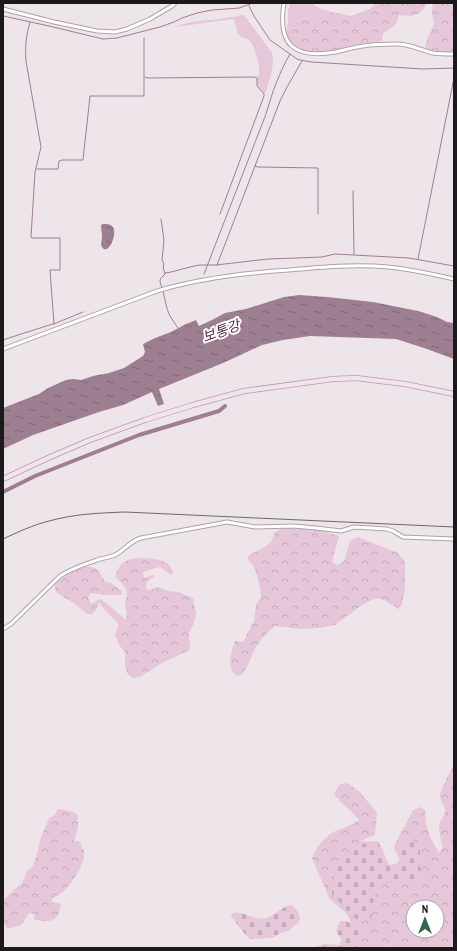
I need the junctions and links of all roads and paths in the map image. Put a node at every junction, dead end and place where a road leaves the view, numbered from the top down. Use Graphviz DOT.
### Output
graph roads {
  1 [pos="175,3"];
  2 [pos="284,3"];
  3 [pos="3,9"];
  4 [pos="454,54"];
  5 [pos="454,279"];
  6 [pos="3,349"];
  7 [pos="454,394"];
  8 [pos="3,478"];
  9 [pos="454,539"];
  10 [pos="3,629"];
  1 -- 3 [label="street"];
  2 -- 4 [label="street"];
  5 -- 6 [label="street"];
  7 -- 8 [label="main road"];
  9 -- 10 [label="street"];
}
